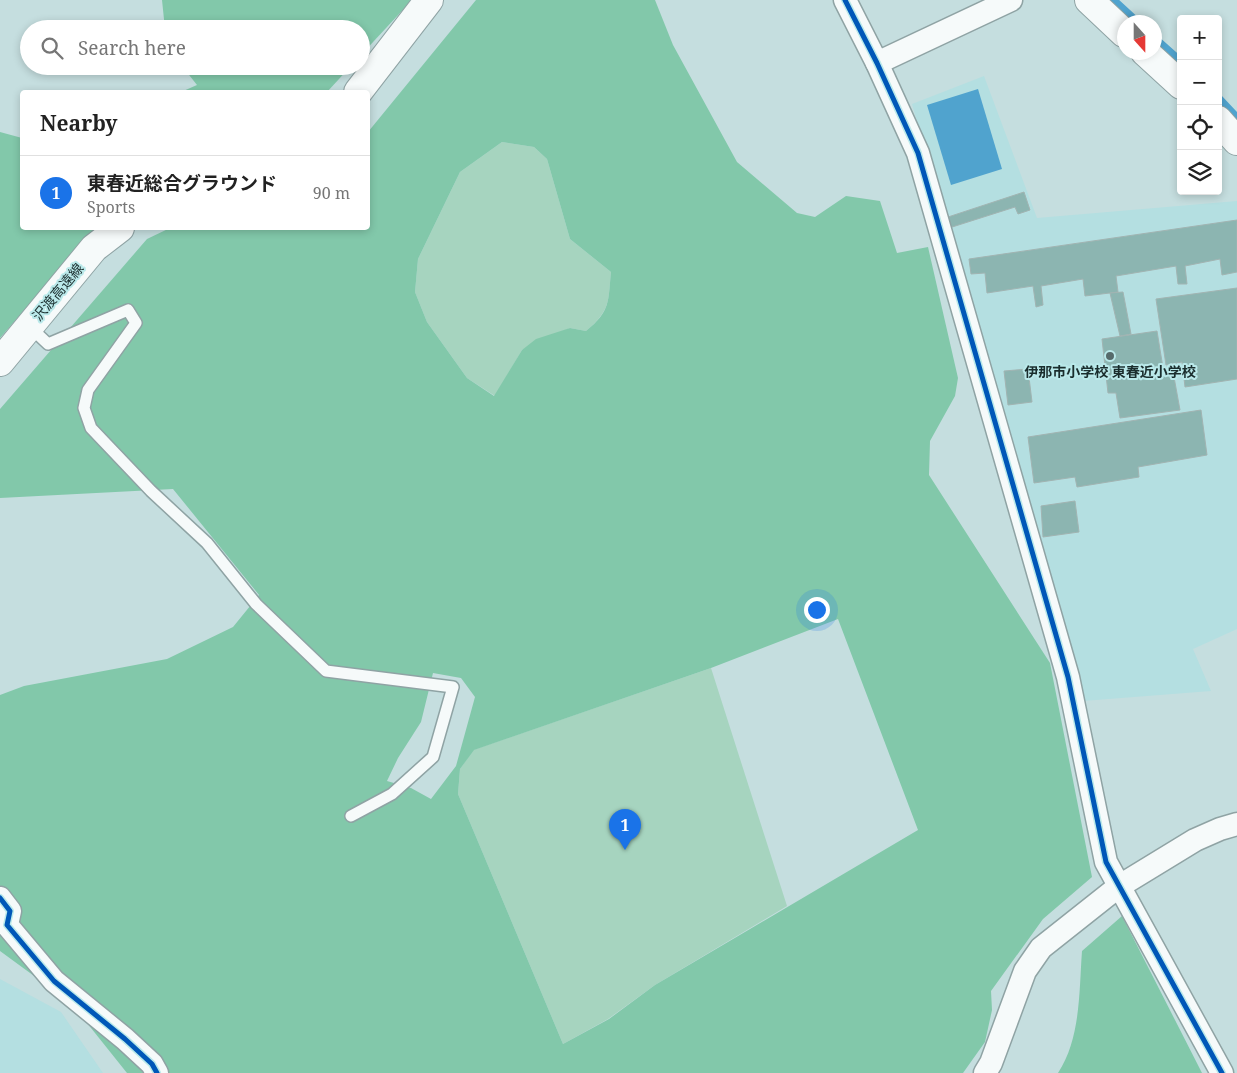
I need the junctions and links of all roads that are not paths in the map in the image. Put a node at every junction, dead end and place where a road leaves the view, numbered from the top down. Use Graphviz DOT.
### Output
graph roads {
  1 [pos="429,0"];
  2 [pos="845,0"];
  3 [pos="1011,0"];
  4 [pos="1089,0"];
  5 [pos="1117,26"];
  6 [pos="1154,60"];
  7 [pos="877,63"];
  8 [pos="1177,81"];
  9 [pos="360,90"];
  10 [pos="1222,124"];
  11 [pos="1237,141"];
  12 [pos="117,230"];
  13 [pos="29,326"];
  14 [pos="0,362"];
  15 [pos="351,816"];
  16 [pos="1237,824"];
  17 [pos="1118,887"];
  18 [pos="0,898"];
  19 [pos="157,1073"];
  20 [pos="985,1073"];
  21 [pos="1222,1073"];
  1 -- 9 [label="main road"];
  2 -- 7 [label="street"];
  3 -- 7 [label="street"];
  4 -- 5 [label="main road"];
  6 -- 8 [label="main road"];
  7 -- 17 [label="street"];
  10 -- 11 [label="main road"];
  12 -- 13 [label="main road, 沢渡高遠線"];
  13 -- 14 [label="main road, 沢渡高遠線"];
  13 -- 15 [label="lane"];
  16 -- 17 [label="street"];
  17 -- 20 [label="street"];
  17 -- 21 [label="street"];
  18 -- 19 [label="street"];
}
